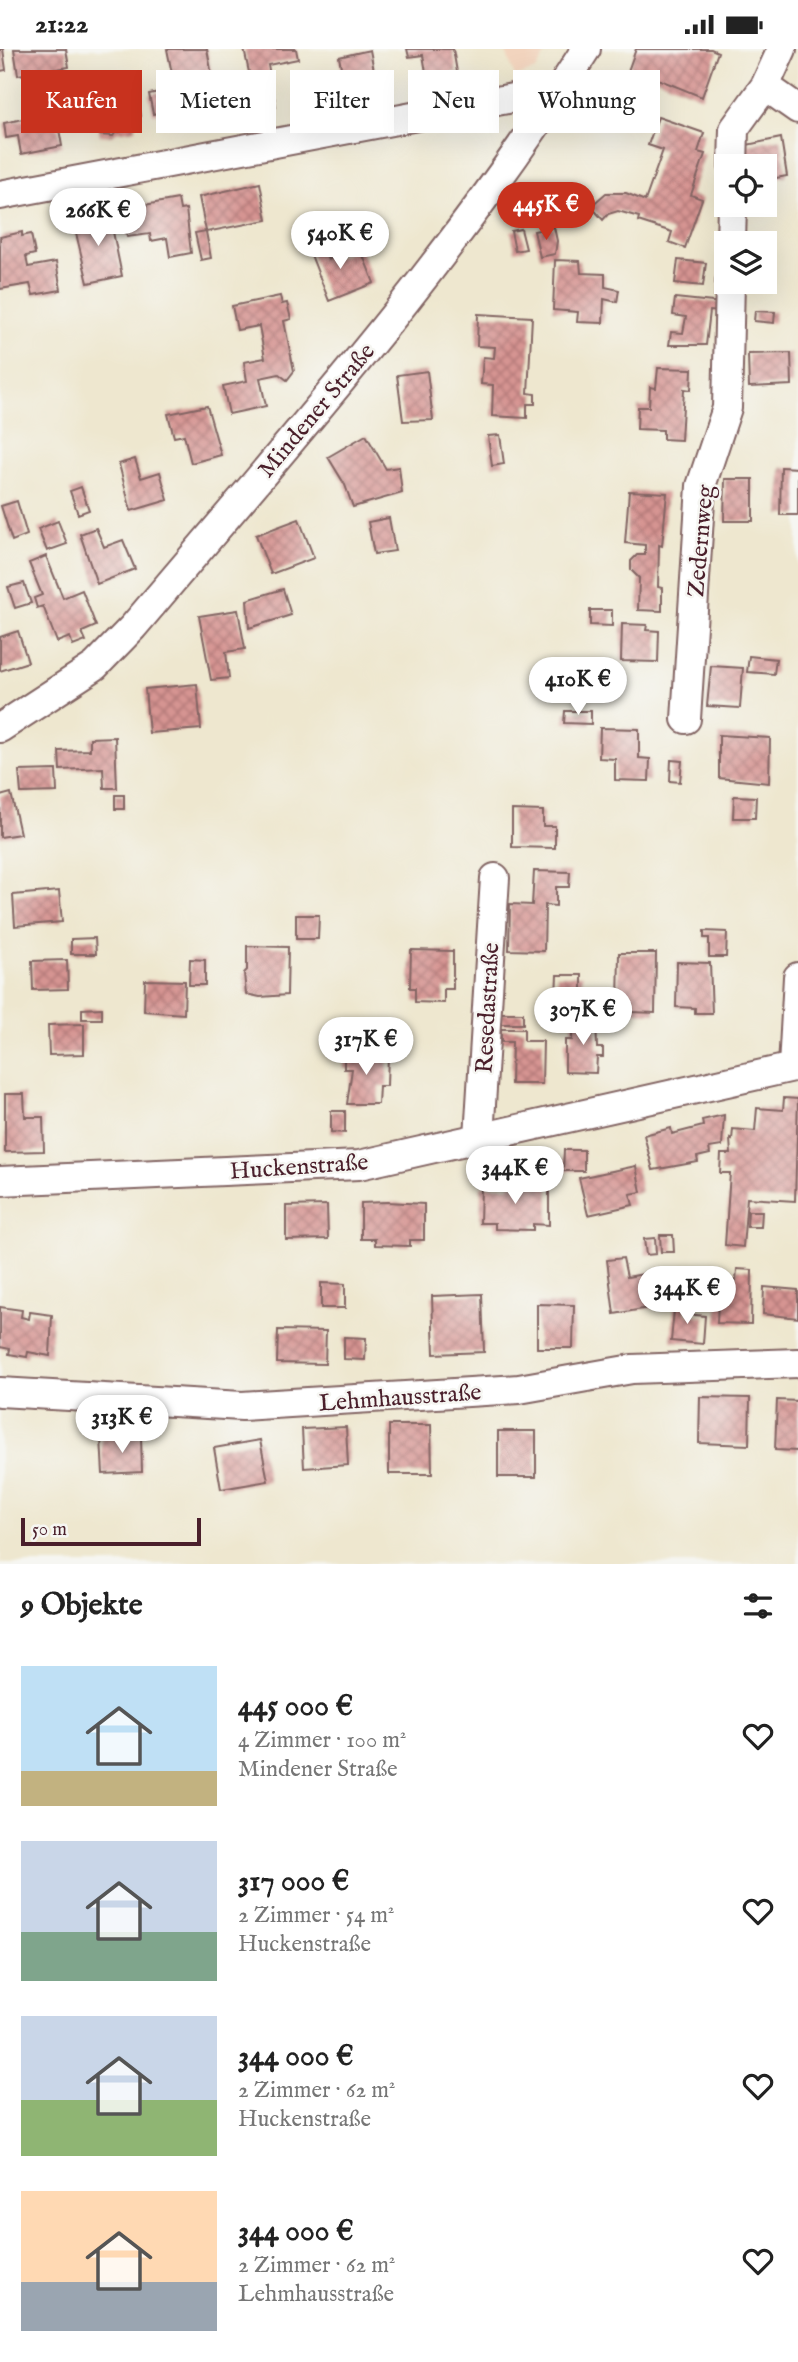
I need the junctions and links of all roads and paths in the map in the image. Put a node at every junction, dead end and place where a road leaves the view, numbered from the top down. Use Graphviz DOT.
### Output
graph roads {
  1 [pos="586,49"];
  2 [pos="782,49"];
  3 [pos="573,70"];
  4 [pos="765,86"];
  5 [pos="513,98"];
  6 [pos="798,109"];
  7 [pos="531,133"];
  8 [pos="733,154"];
  9 [pos="0,195"];
  10 [pos="730,294"];
  11 [pos="687,719"];
  12 [pos="0,728"];
  13 [pos="495,878"];
  14 [pos="798,977"];
  15 [pos="796,1067"];
  16 [pos="480,1137"];
  17 [pos="0,1181"];
  18 [pos="798,1363"];
  19 [pos="0,1392"];
  1 -- 3 [label="street, Mindener Straße"];
  2 -- 4 [label="street"];
  4 -- 6 [label="street"];
  4 -- 8 [label="street"];
  5 -- 9 [label="street"];
  7 -- 12 [label="street, Mindener Straße"];
  10 -- 11 [label="street, Zedernweg"];
  13 -- 16 [label="street, Resedastraße"];
  14 -- 15 [label="street"];
  15 -- 16 [label="street, Huckenstraße"];
  16 -- 17 [label="street, Huckenstraße"];
  18 -- 19 [label="street, Lehmhausstraße"];
}
